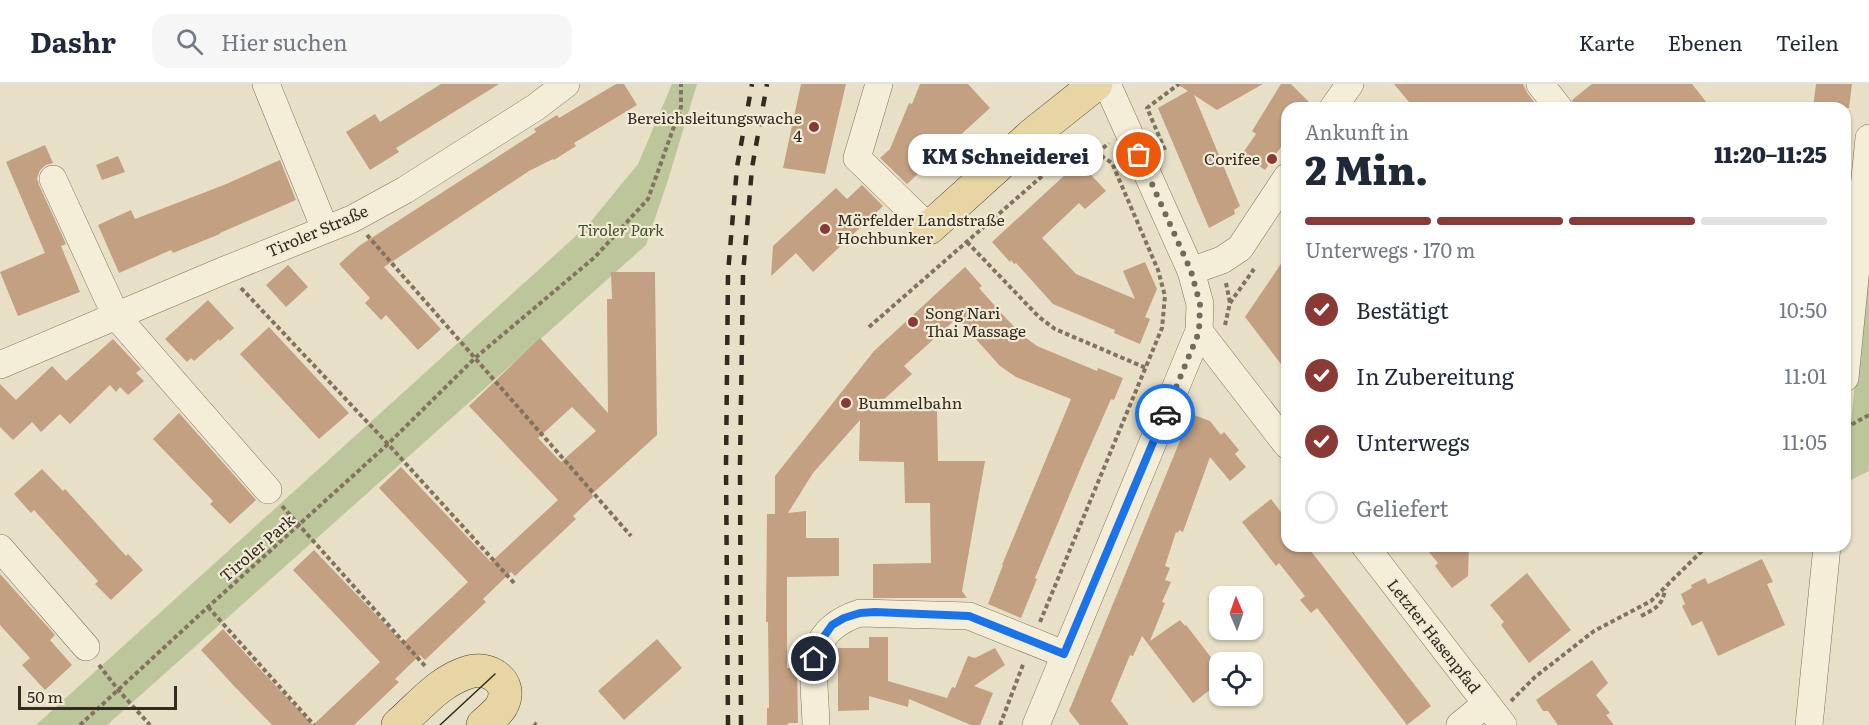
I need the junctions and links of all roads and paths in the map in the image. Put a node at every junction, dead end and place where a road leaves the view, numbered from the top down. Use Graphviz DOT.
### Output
graph roads {
  1 [pos="266,84"];
  2 [pos="566,84"];
  3 [pos="681,84"];
  4 [pos="879,84"];
  5 [pos="1096,84"];
  6 [pos="1107,84"];
  7 [pos="1179,84"];
  8 [pos="1540,84"];
  9 [pos="1554,102"];
  10 [pos="1147,108"];
  11 [pos="1057,115"];
  12 [pos="1127,128"];
  13 [pos="1869,138"];
  14 [pos="1072,150"];
  15 [pos="1097,153"];
  16 [pos="1169,159"];
  17 [pos="53,178"];
  18 [pos="1281,187"];
  19 [pos="352,219"];
  20 [pos="929,228"];
  21 [pos="326,229"];
  22 [pos="967,242"];
  23 [pos="1239,258"];
  24 [pos="225,270"];
  25 [pos="1191,271"];
  26 [pos="1230,303"];
  27 [pos="116,316"];
  28 [pos="1851,318"];
  29 [pos="870,327"];
  30 [pos="1199,332"];
  31 [pos="1217,355"];
  32 [pos="475,358"];
  33 [pos="0,365"];
  34 [pos="1146,368"];
  35 [pos="1869,415"];
  36 [pos="1851,425"];
  37 [pos="1281,437"];
  38 [pos="388,444"];
  39 [pos="268,490"];
  40 [pos="299,527"];
  41 [pos="631,536"];
  42 [pos="0,548"];
  43 [pos="1370,552"];
  44 [pos="1701,552"];
  45 [pos="1826,552"];
  46 [pos="515,584"];
  47 [pos="1665,588"];
  48 [pos="208,607"];
  49 [pos="1641,616"];
  50 [pos="1032,642"];
  51 [pos="86,647"];
  52 [pos="1064,654"];
  53 [pos="425,667"];
  54 [pos="118,691"];
  55 [pos="1495,715"];
  56 [pos="80,725"];
  57 [pos="150,725"];
  58 [pos="314,725"];
  59 [pos="398,725"];
  60 [pos="483,725"];
  61 [pos="816,725"];
  62 [pos="1000,725"];
  63 [pos="1036,725"];
  64 [pos="1460,725"];
  65 [pos="1809,725"];
  1 -- 21 [label="street"];
  2 -- 19 [label="street, Tiroler Straße"];
  3 -- 32 [label="path, Tiroler Park"];
  4 -- 20 [label="street"];
  5 -- 11 [label="main road"];
  6 -- 12 [label="street"];
  7 -- 10 [label="path"];
  8 -- 9 [label="street"];
  10 -- 12 [label="path"];
  10 -- 16 [label="path"];
  11 -- 14 [label="path"];
  11 -- 20 [label="main road"];
  12 -- 15 [label="path"];
  12 -- 25 [label="street"];
  13 -- 28 [label="street"];
  14 -- 15 [label="path"];
  14 -- 22 [label="path"];
  15 -- 34 [label="path"];
  17 -- 27 [label="street"];
  18 -- 23 [label="street"];
  19 -- 21 [label="street, Tiroler Straße"];
  19 -- 32 [label="path"];
  21 -- 24 [label="street, Tiroler Straße"];
  22 -- 29 [label="path"];
  22 -- 34 [label="path"];
  23 -- 25 [label="street"];
  23 -- 26 [label="path"];
  23 -- 26 [label="path"];
  24 -- 27 [label="street, Tiroler Straße"];
  24 -- 38 [label="path"];
  25 -- 30 [label="street"];
  26 -- 31 [label="path"];
  27 -- 33 [label="street, Tiroler Straße"];
  27 -- 39 [label="street"];
  30 -- 31 [label="street"];
  30 -- 52 [label="street"];
  31 -- 37 [label="street"];
  32 -- 38 [label="path, Tiroler Park"];
  32 -- 41 [label="path"];
  34 -- 50 [label="path"];
  35 -- 36 [label="path"];
  38 -- 40 [label="path, Tiroler Park"];
  38 -- 46 [label="path"];
  39 -- 40 [label="path"];
  40 -- 48 [label="path, Tiroler Park"];
  40 -- 53 [label="path"];
  42 -- 51 [label="street"];
  43 -- 55 [label="street, Letzter Hasenpfad"];
  44 -- 47 [label="path"];
  45 -- 65 [label="street"];
  47 -- 49 [label="path"];
  47 -- 55 [label="path"];
  48 -- 54 [label="path, Tiroler Park"];
  48 -- 58 [label="path"];
  50 -- 52 [label="street"];
  50 -- 61 [label="street"];
  50 -- 62 [label="path"];
  51 -- 54 [label="path"];
  52 -- 63 [label="street"];
  54 -- 56 [label="path, Tiroler Park"];
  54 -- 57 [label="path"];
  55 -- 64 [label="street"];
  59 -- 60 [label="main road"];
}
